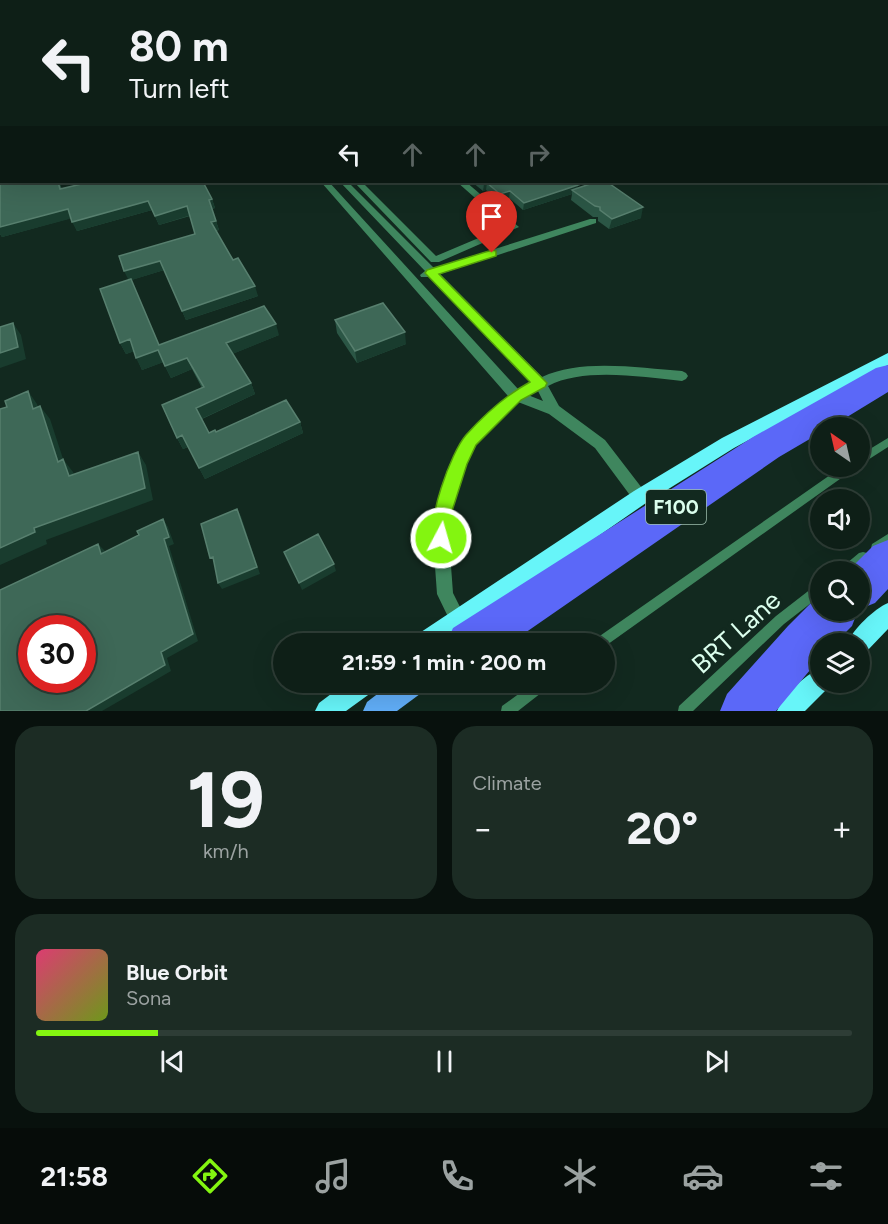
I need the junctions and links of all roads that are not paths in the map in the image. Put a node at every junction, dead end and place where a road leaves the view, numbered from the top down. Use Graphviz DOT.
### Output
graph roads {
  1 [pos="327,183"];
  2 [pos="345,183"];
  3 [pos="359,183"];
  4 [pos="462,183"];
  5 [pos="592,221"];
  6 [pos="431,273"];
  7 [pos="414,279"];
  8 [pos="888,358"];
  9 [pos="682,376"];
  10 [pos="888,377"];
  11 [pos="540,383"];
  12 [pos="516,396"];
  13 [pos="554,410"];
  14 [pos="888,442"];
  15 [pos="870,454"];
  16 [pos="834,477"];
  17 [pos="640,497"];
  18 [pos="888,539"];
  19 [pos="888,560"];
  20 [pos="859,561"];
  21 [pos="870,578"];
  22 [pos="810,598"];
  23 [pos="888,614"];
  24 [pos="463,631"];
  25 [pos="614,633"];
  26 [pos="869,633"];
  27 [pos="810,662"];
  28 [pos="810,662"];
  29 [pos="810,665"];
  30 [pos="352,693"];
  31 [pos="400,693"];
  32 [pos="531,693"];
  33 [pos="327,711"];
  34 [pos="376,711"];
  35 [pos="507,711"];
  36 [pos="684,711"];
  37 [pos="731,711"];
  38 [pos="744,711"];
  39 [pos="789,711"];
  1 -- 7 [label="street"];
  2 -- 6 [label="street"];
  3 -- 4 [label="street"];
  5 -- 6 [label="street"];
  6 -- 7 [label="street"];
  6 -- 11 [label="street"];
  7 -- 12 [label="street"];
  8 -- 17 [label="main road"];
  9 -- 11 [label="street"];
  10 -- 24 [label="highway, F100"];
  11 -- 12 [label="street"];
  11 -- 13 [label="street"];
  12 -- 13 [label="street"];
  12 -- 24 [label="street"];
  13 -- 17 [label="street"];
  14 -- 15 [label="lane"];
  16 -- 25 [label="lane"];
  17 -- 24 [label="main road"];
  18 -- 20 [label="lane"];
  19 -- 21 [label="highway"];
  22 -- 36 [label="lane, BRT Lane"];
  23 -- 26 [label="main road"];
  27 -- 37 [label="highway"];
  28 -- 38 [label="highway"];
  29 -- 39 [label="main road"];
  30 -- 33 [label="main road"];
  31 -- 34 [label="highway"];
  32 -- 35 [label="lane"];
}
